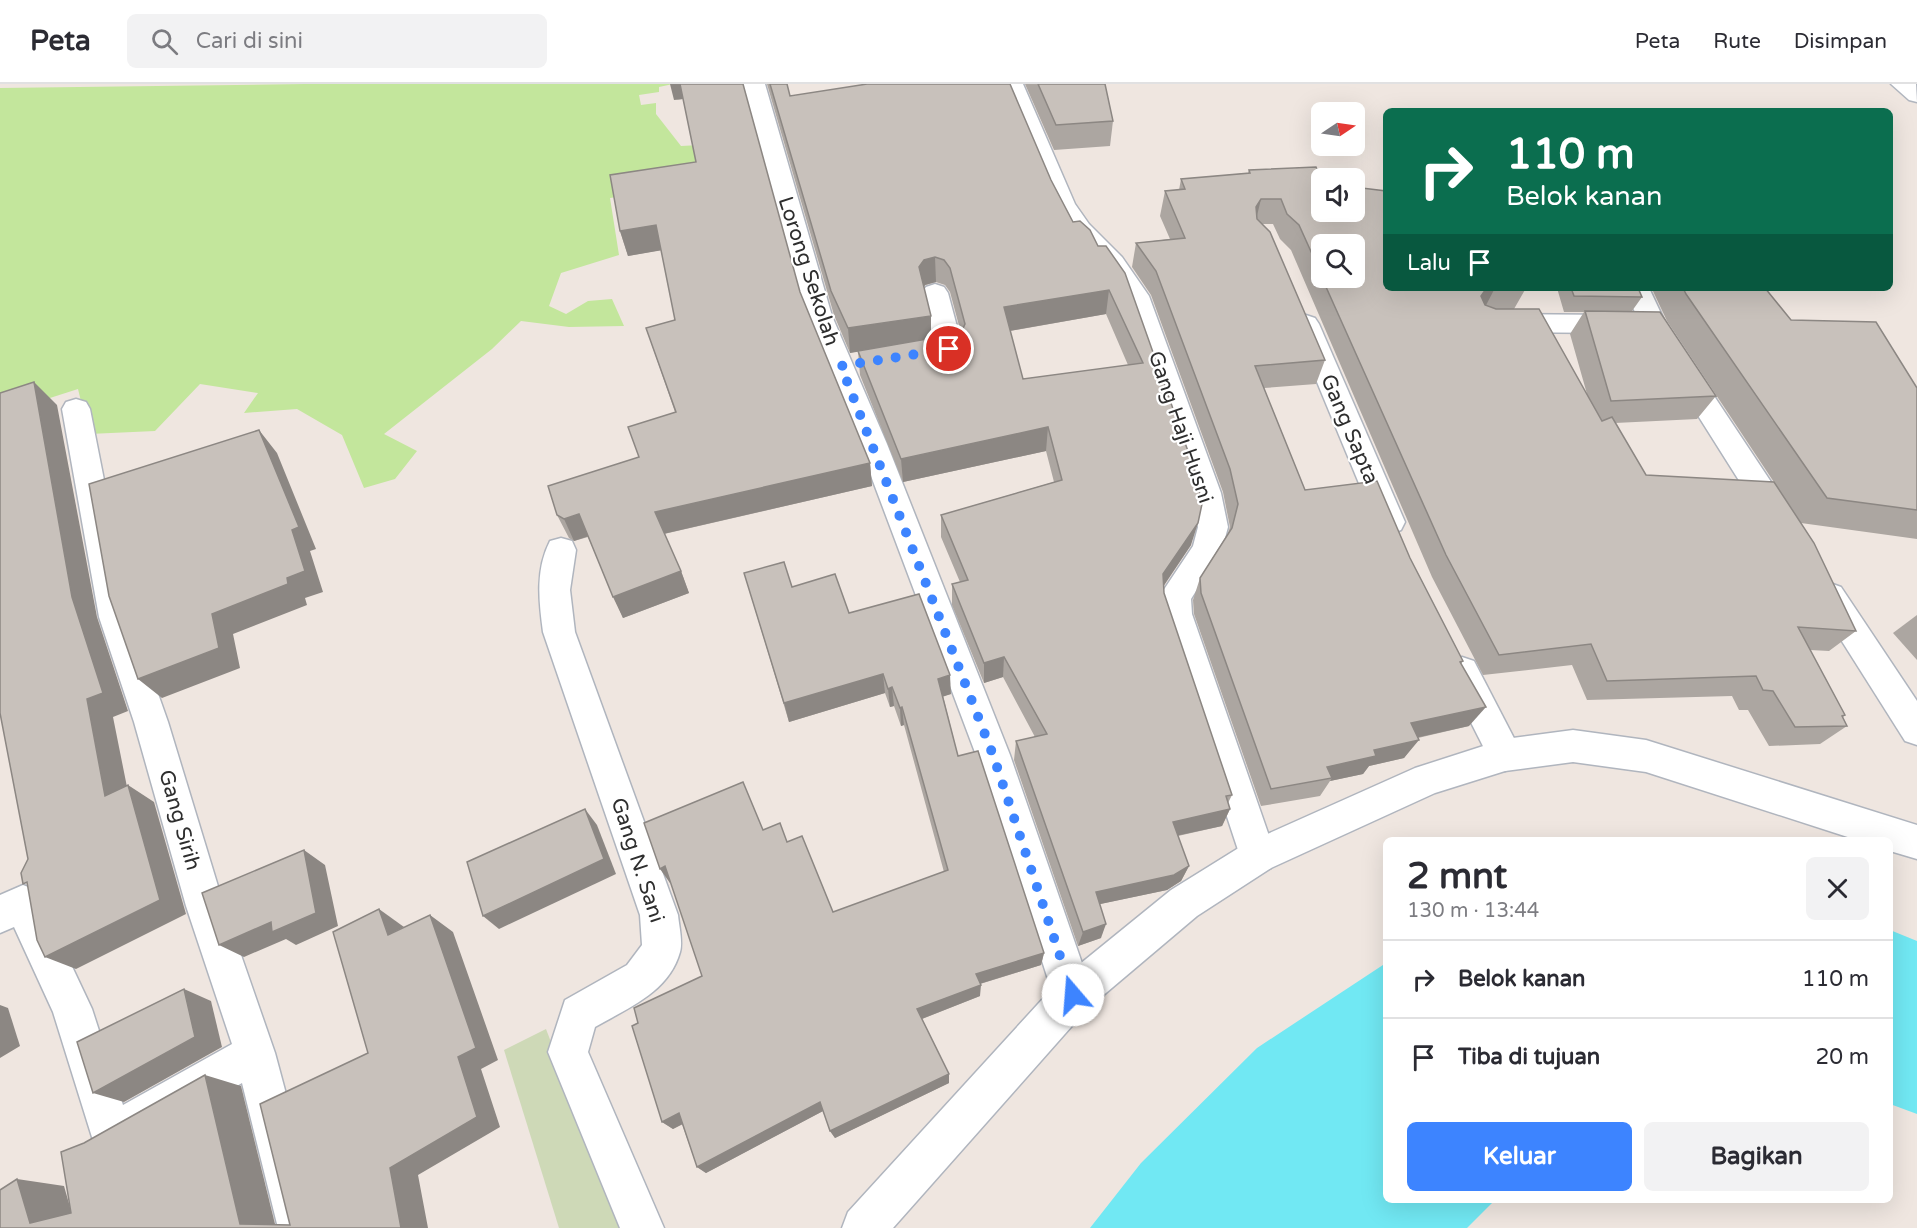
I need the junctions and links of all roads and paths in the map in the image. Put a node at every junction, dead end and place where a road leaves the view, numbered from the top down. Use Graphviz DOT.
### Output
graph roads {
  1 [pos="754,84"];
  2 [pos="1012,84"];
  3 [pos="1902,84"];
  4 [pos="1917,95"];
  5 [pos="1637,291"];
  6 [pos="934,293"];
  7 [pos="1294,295"];
  8 [pos="1483,322"];
  9 [pos="1653,324"];
  10 [pos="895,358"];
  11 [pos="76,409"];
  12 [pos="1794,542"];
  13 [pos="1400,547"];
  14 [pos="561,550"];
  15 [pos="1814,572"];
  16 [pos="1452,652"];
  17 [pos="1917,730"];
  18 [pos="1505,755"];
  19 [pos="1917,842"];
  20 [pos="1258,856"];
  21 [pos="20,897"];
  22 [pos="1073,995"];
  23 [pos="255,1053"];
  24 [pos="300,1228"];
  25 [pos="642,1228"];
  26 [pos="864,1228"];
  1 -- 22 [label="street, Lorong Sekolah"];
  2 -- 20 [label="street, Gang Haji Husni"];
  3 -- 4 [label="street"];
  5 -- 9 [label="street"];
  6 -- 10 [label="street"];
  7 -- 13 [label="street, Gang Sapta"];
  8 -- 9 [label="street"];
  9 -- 12 [label="street"];
  11 -- 23 [label="street, Gang Sirih"];
  14 -- 25 [label="street, Gang N. Sani"];
  15 -- 17 [label="street"];
  16 -- 18 [label="street"];
  18 -- 19 [label="street"];
  18 -- 20 [label="street"];
  20 -- 22 [label="street"];
  21 -- 23 [label="street"];
  22 -- 26 [label="street"];
  23 -- 24 [label="street, Gang Sirih"];
}
